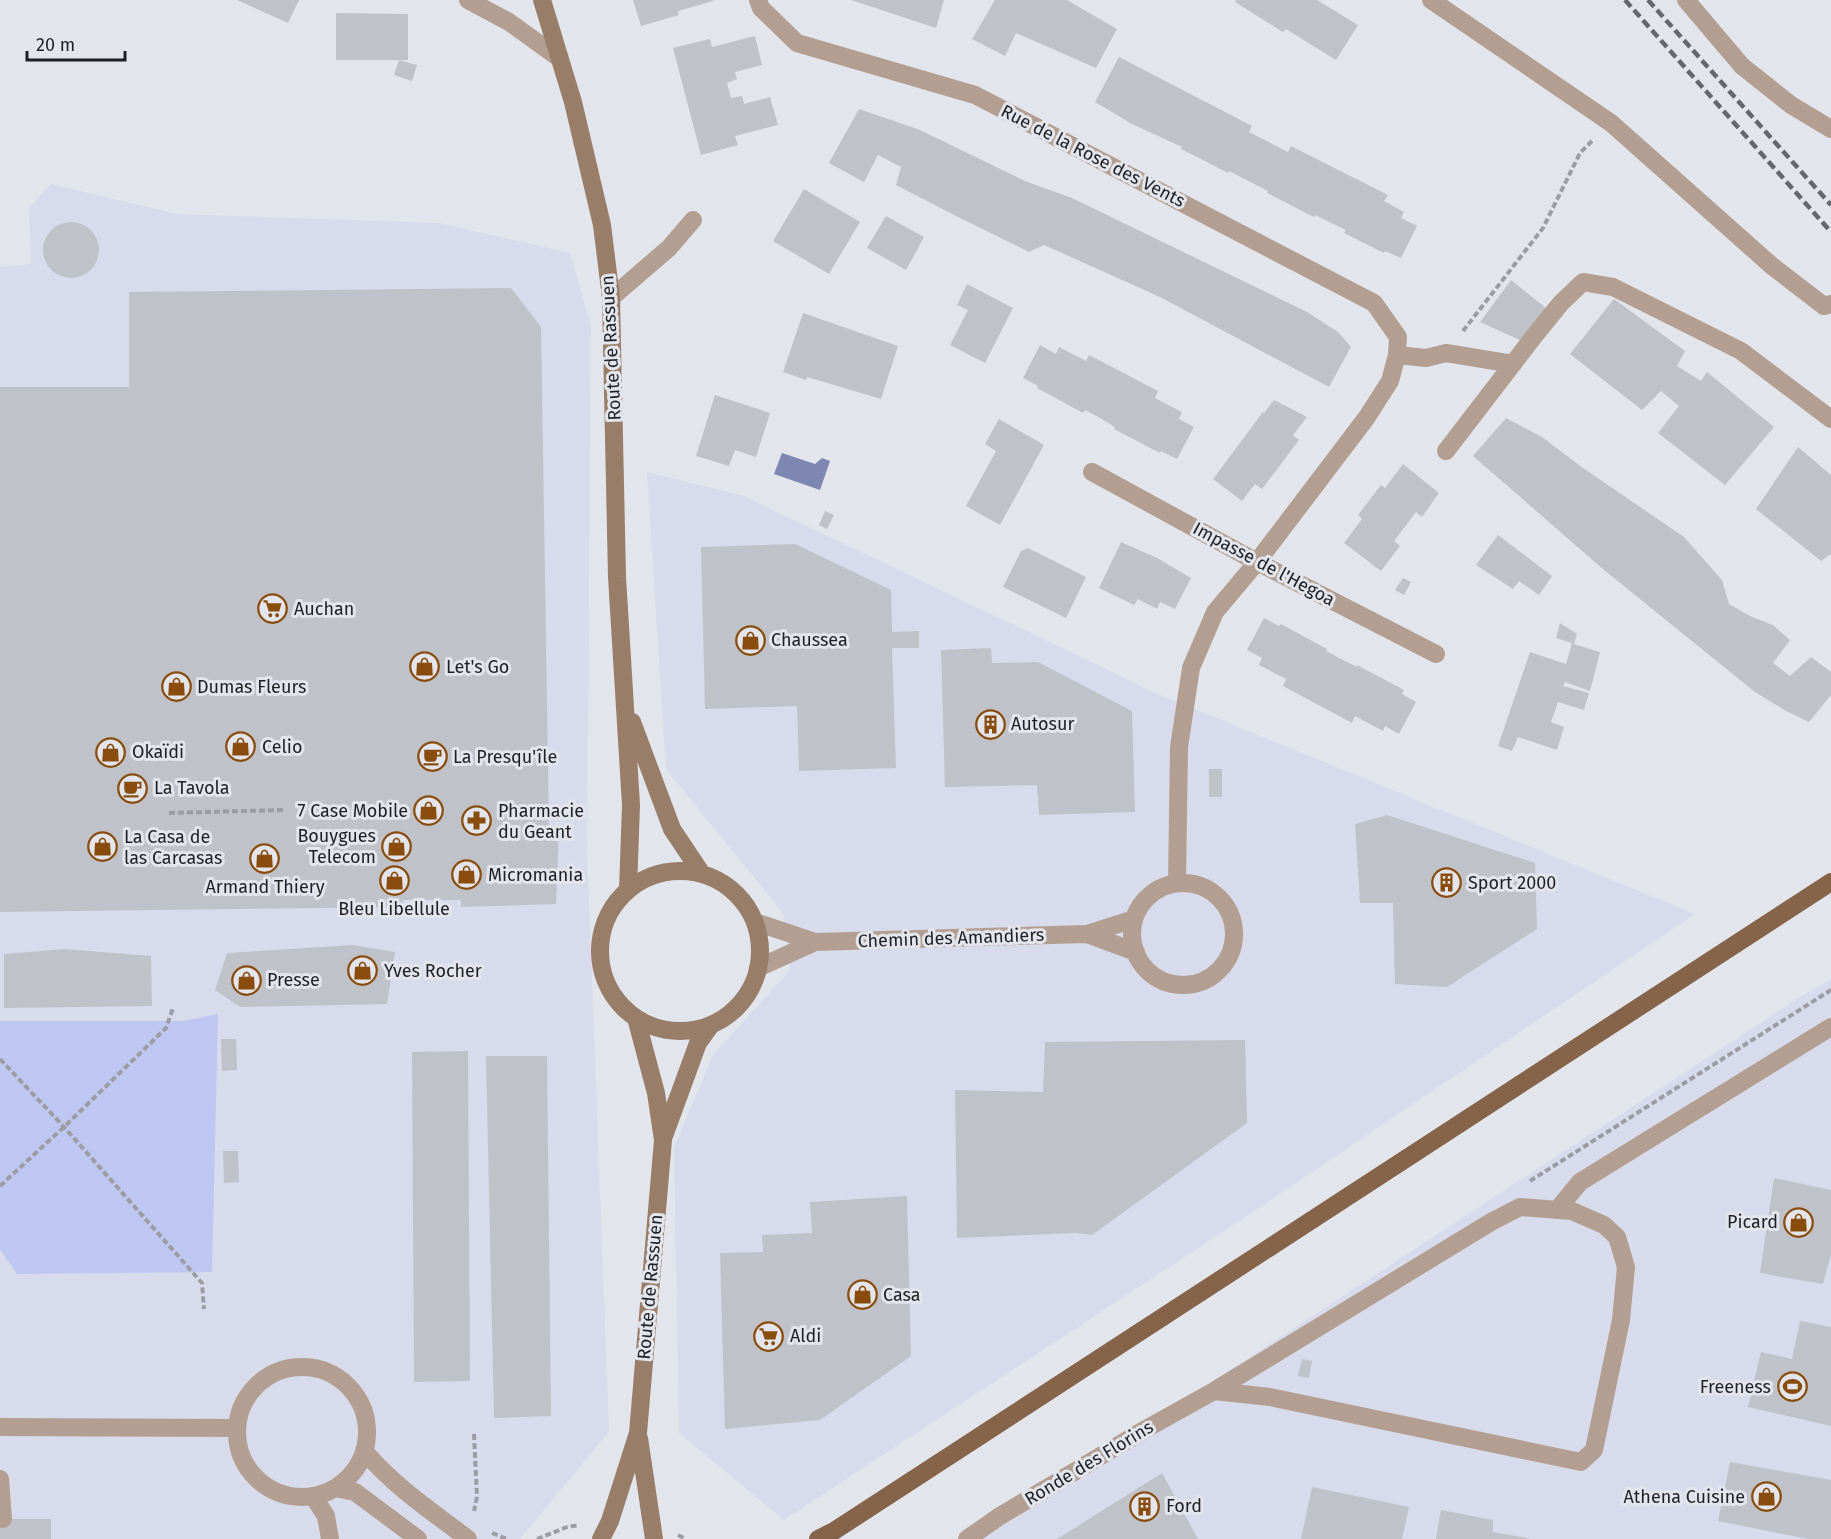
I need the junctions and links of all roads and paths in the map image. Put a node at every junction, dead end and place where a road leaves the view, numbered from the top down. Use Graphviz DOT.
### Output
graph roads {
  1 [pos="468,0"];
  2 [pos="542,0"];
  3 [pos="758,0"];
  4 [pos="1431,0"];
  5 [pos="1686,0"];
  6 [pos="559,58"];
  7 [pos="1611,123"];
  8 [pos="1831,129"];
  9 [pos="693,220"];
  10 [pos="611,298"];
  11 [pos="1829,307"];
  12 [pos="1446,353"];
  13 [pos="1397,355"];
  14 [pos="1513,364"];
  15 [pos="1831,419"];
  16 [pos="1446,451"];
  17 [pos="1092,472"];
  18 [pos="1257,562"];
  19 [pos="1436,654"];
  20 [pos="625,704"];
  21 [pos="283,810"];
  22 [pos="169,813"];
  23 [pos="702,874"];
  24 [pos="1831,882"];
  25 [pos="1177,883"];
  26 [pos="628,890"];
  27 [pos="1134,919"];
  28 [pos="755,922"];
  29 [pos="1086,934"];
  30 [pos="815,942"];
  31 [pos="1136,952"];
  32 [pos="758,968"];
  33 [pos="173,1008"];
  34 [pos="636,1018"];
  35 [pos="711,1025"];
  36 [pos="1831,1027"];
  37 [pos="0,1059"];
  38 [pos="64,1127"];
  39 [pos="663,1140"];
  40 [pos="0,1186"];
  41 [pos="1557,1210"];
  42 [pos="204,1309"];
  43 [pos="1214,1391"];
  44 [pos="0,1427"];
  45 [pos="237,1428"];
  46 [pos="638,1433"];
  47 [pos="474,1434"];
  48 [pos="364,1451"];
  49 [pos="0,1479"];
  50 [pos="335,1488"];
  51 [pos="313,1496"];
  52 [pos="3,1519"];
  53 [pos="587,1523"];
  54 [pos="463,1535"];
  55 [pos="826,1536"];
  56 [pos="330,1539"];
  57 [pos="418,1539"];
  58 [pos="537,1539"];
  59 [pos="601,1539"];
  60 [pos="654,1539"];
  61 [pos="967,1539"];
  1 -- 6 [label="street"];
  2 -- 6 [label="main road, Route de Rassuen"];
  3 -- 13 [label="street, Rue de la Rose des Vents"];
  4 -- 7 [label="street"];
  5 -- 8 [label="street"];
  6 -- 10 [label="main road, Route de Rassuen"];
  7 -- 11 [label="street"];
  7 -- 12 [label="path"];
  9 -- 10 [label="street"];
  10 -- 20 [label="main road, Route de Rassuen"];
  12 -- 13 [label="street"];
  12 -- 14 [label="street"];
  13 -- 18 [label="street, Rue de la Rose des Vents"];
  14 -- 15 [label="street"];
  14 -- 16 [label="street"];
  17 -- 18 [label="street, Impasse de l'Hegoa"];
  18 -- 19 [label="street, Impasse de l'Hegoa"];
  18 -- 25 [label="street, Rue de la Rose des Vents"];
  20 -- 23 [label="main road, Route de Rassuen"];
  20 -- 26 [label="main road, Route de Rassuen"];
  21 -- 22 [label="path"];
  23 -- 26 [label="main road"];
  23 -- 28 [label="main road"];
  24 -- 55 [label="main road"];
  25 -- 27 [label="street"];
  25 -- 31 [label="street"];
  26 -- 34 [label="main road"];
  27 -- 29 [label="street, Chemin des Amandiers"];
  27 -- 31 [label="street"];
  28 -- 30 [label="street, Chemin des Amandiers"];
  28 -- 32 [label="main road"];
  29 -- 30 [label="street, Chemin des Amandiers"];
  29 -- 31 [label="street, Chemin des Amandiers"];
  30 -- 32 [label="street, Chemin des Amandiers"];
  32 -- 35 [label="main road"];
  33 -- 38 [label="path"];
  34 -- 35 [label="main road"];
  34 -- 39 [label="main road, Route de Rassuen"];
  35 -- 39 [label="main road, Route de Rassuen"];
  36 -- 41 [label="street"];
  37 -- 38 [label="path"];
  38 -- 40 [label="path"];
  38 -- 42 [label="path"];
  39 -- 46 [label="main road, Route de Rassuen"];
  41 -- 43 [label="street, Ronde des Florins"];
  41 -- 43 [label="street, Ronde des Florins"];
  43 -- 61 [label="street, Ronde des Florins"];
  44 -- 45 [label="street"];
  45 -- 48 [label="street"];
  45 -- 51 [label="street"];
  46 -- 59 [label="main road, Route de Rassuen"];
  46 -- 60 [label="main road, Route de Rassuen"];
  47 -- 54 [label="path"];
  48 -- 50 [label="street"];
  48 -- 54 [label="street"];
  49 -- 52 [label="street"];
  50 -- 51 [label="street"];
  50 -- 57 [label="street"];
  51 -- 56 [label="street"];
  53 -- 58 [label="path"];
}
